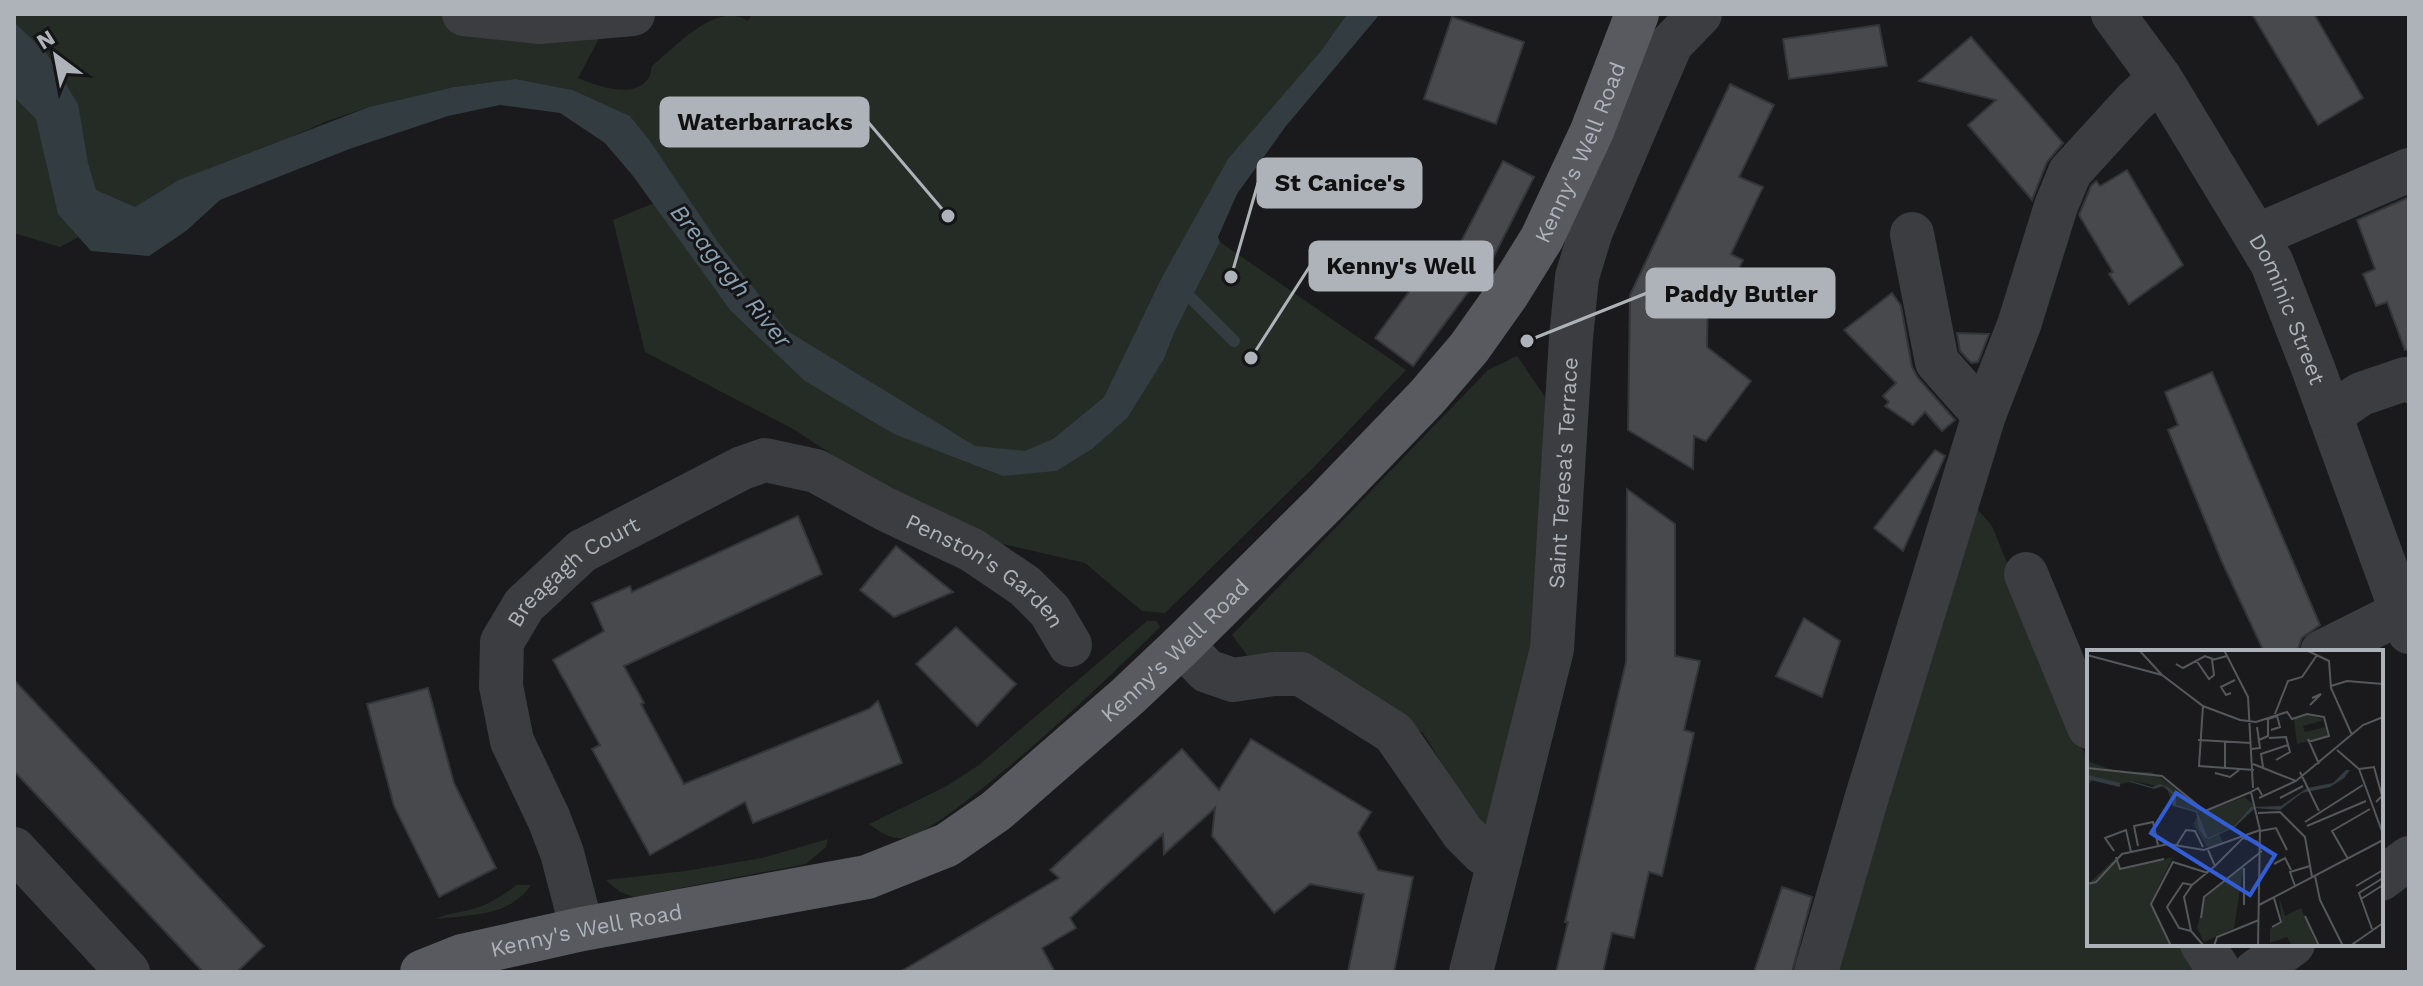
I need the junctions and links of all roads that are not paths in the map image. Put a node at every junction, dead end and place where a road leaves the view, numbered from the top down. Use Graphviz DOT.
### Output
graph roads {
  1 [pos="464,14"];
  2 [pos="633,14"];
  3 [pos="1637,14"];
  4 [pos="1700,14"];
  5 [pos="2113,14"];
  6 [pos="2160,78"];
  7 [pos="2409,170"];
  8 [pos="1912,234"];
  9 [pos="2256,236"];
  10 [pos="2409,381"];
  11 [pos="1984,415"];
  12 [pos="2330,415"];
  13 [pos="885,509"];
  14 [pos="2026,574"];
  15 [pos="2405,622"];
  16 [pos="1070,645"];
  17 [pos="1182,645"];
  18 [pos="2328,650"];
  19 [pos="2087,722"];
  20 [pos="14,849"];
  21 [pos="1500,858"];
  22 [pos="2409,858"];
  23 [pos="2383,878"];
  24 [pos="582,929"];
  25 [pos="2203,946"];
  26 [pos="2290,946"];
  27 [pos="128,972"];
  28 [pos="422,972"];
  29 [pos="1471,972"];
  30 [pos="1816,972"];
  31 [pos="2220,972"];
  32 [pos="2255,972"];
  1 -- 2 [label="street"];
  3 -- 17 [label="main road, Kenny's Well Road"];
  4 -- 21 [label="street, Saint Teresa's Terrace"];
  5 -- 6 [label="street, Dominic Street"];
  6 -- 9 [label="street, Dominic Street"];
  6 -- 11 [label="street"];
  7 -- 9 [label="street"];
  8 -- 11 [label="street"];
  9 -- 12 [label="street, Dominic Street"];
  10 -- 12 [label="street"];
  11 -- 30 [label="street"];
  12 -- 15 [label="street, Dominic Street"];
  13 -- 16 [label="street, Penston's Garden"];
  13 -- 24 [label="street, Breagagh Court"];
  14 -- 19 [label="street"];
  15 -- 18 [label="street"];
  17 -- 21 [label="street"];
  17 -- 24 [label="main road, Kenny's Well Road"];
  20 -- 27 [label="street"];
  21 -- 29 [label="street, Saint Teresa's Terrace"];
  22 -- 23 [label="street"];
  24 -- 28 [label="main road, Kenny's Well Road"];
  25 -- 31 [label="street"];
  26 -- 32 [label="street"];
}
